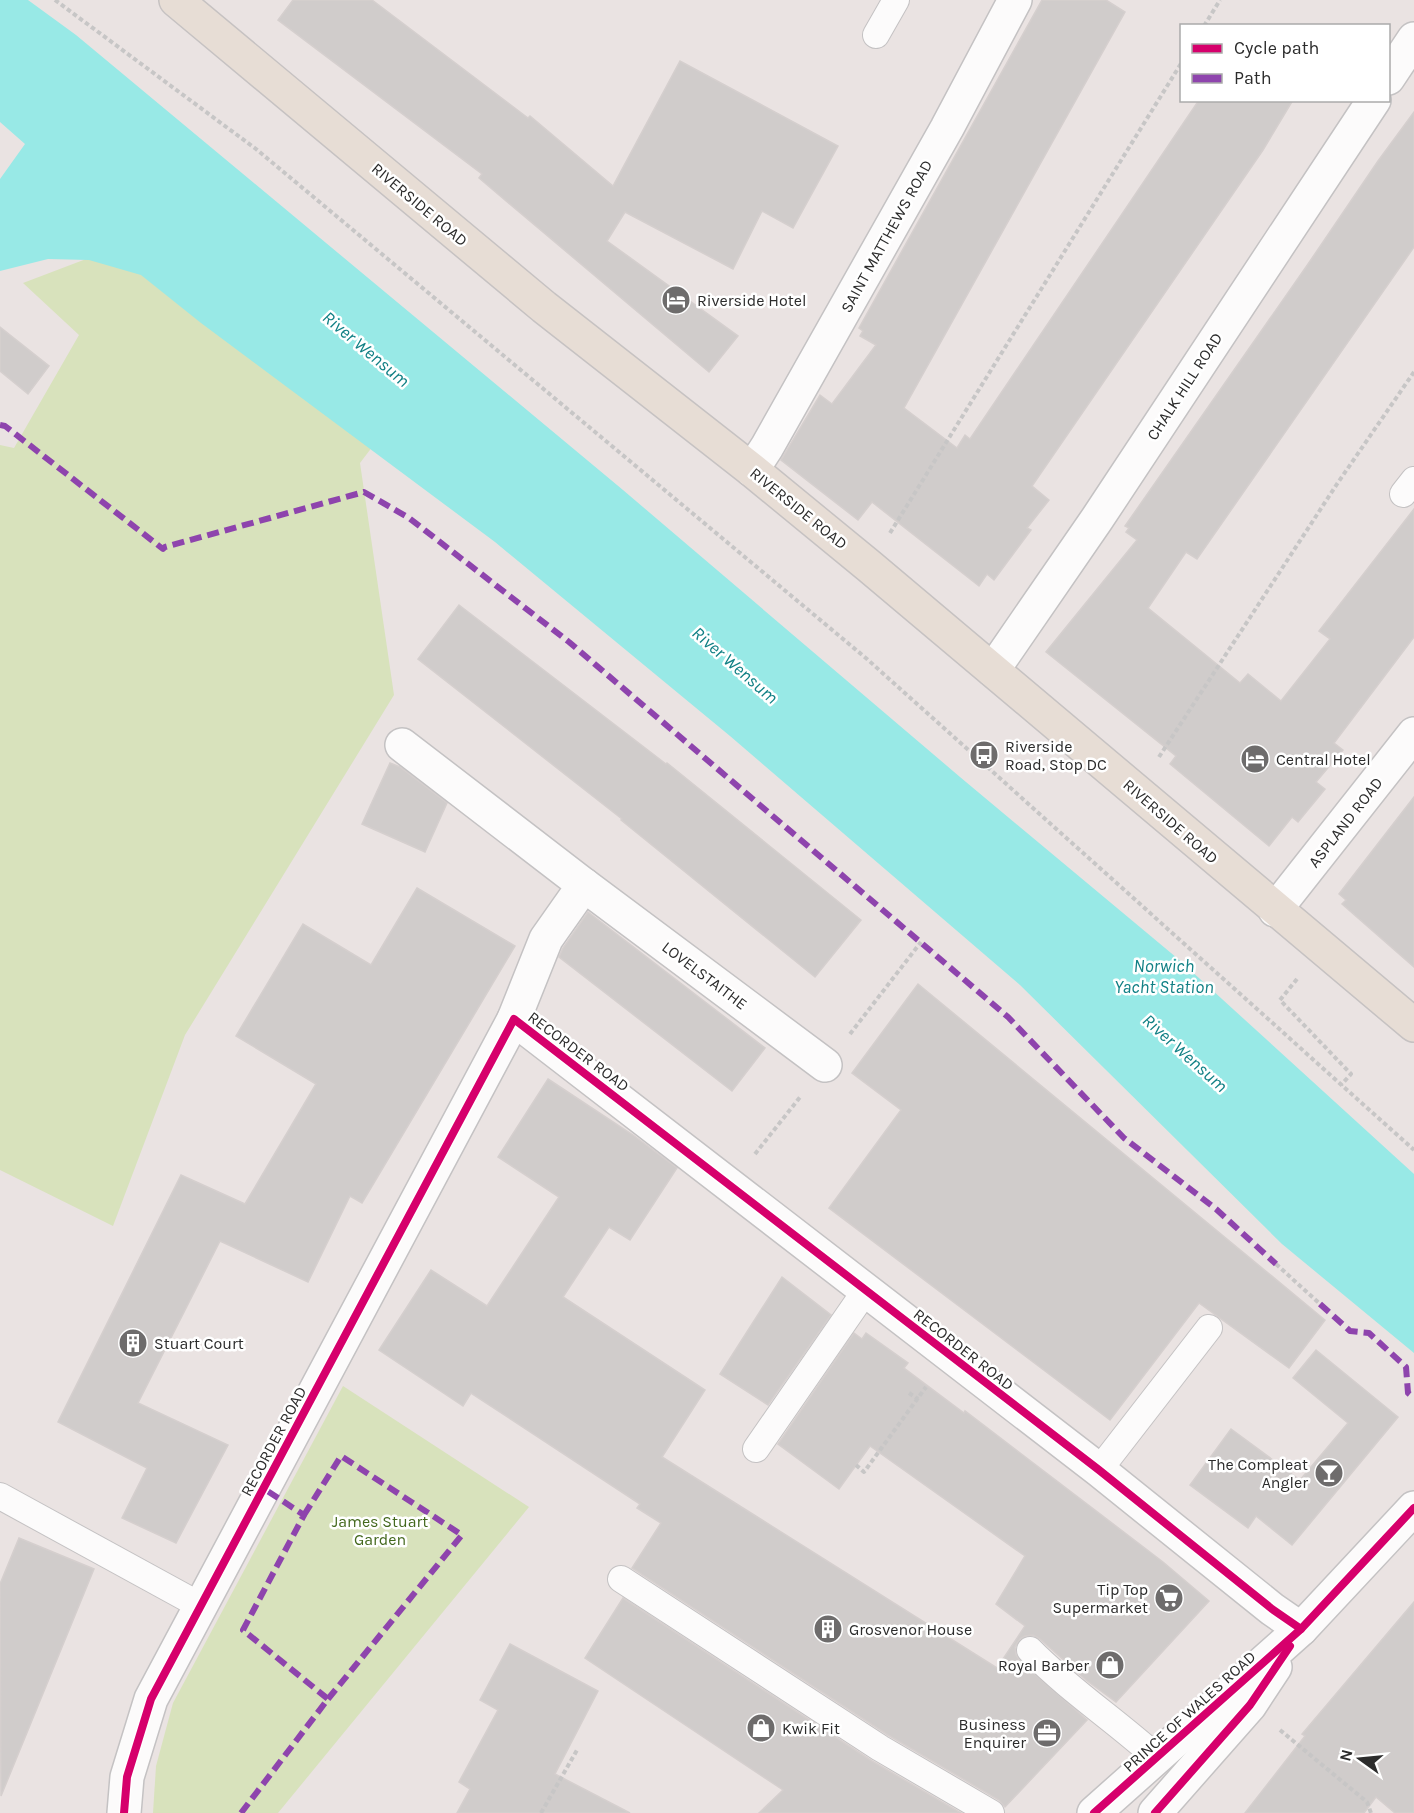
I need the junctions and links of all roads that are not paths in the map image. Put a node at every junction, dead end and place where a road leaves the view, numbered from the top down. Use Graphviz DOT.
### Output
graph roads {
  1 [pos="176,0"];
  2 [pos="896,0"];
  3 [pos="1015,0"];
  4 [pos="876,35"];
  5 [pos="1414,39"];
  6 [pos="1390,76"];
  7 [pos="1373,102"];
  8 [pos="752,470"];
  9 [pos="993,670"];
  10 [pos="1414,735"];
  11 [pos="402,745"];
  12 [pos="584,885"];
  13 [pos="1275,909"];
  14 [pos="514,1019"];
  15 [pos="1414,1025"];
  16 [pos="825,1065"];
  17 [pos="866,1290"];
  18 [pos="1209,1328"];
  19 [pos="756,1449"];
  20 [pos="1099,1470"];
  21 [pos="0,1496"];
  22 [pos="1414,1508"];
  23 [pos="621,1579"];
  24 [pos="201,1606"];
  25 [pos="1301,1629"];
  26 [pos="1030,1650"];
  27 [pos="1156,1757"];
  28 [pos="124,1813"];
  29 [pos="991,1813"];
  30 [pos="1094,1813"];
  31 [pos="1155,1813"];
  1 -- 8 [label="main road, RIVERSIDE ROAD"];
  2 -- 4 [label="lane"];
  3 -- 8 [label="street, SAINT MATTHEWS ROAD"];
  5 -- 6 [label="street"];
  7 -- 9 [label="street, CHALK HILL ROAD"];
  8 -- 9 [label="main road, RIVERSIDE ROAD"];
  9 -- 13 [label="main road, RIVERSIDE ROAD"];
  10 -- 13 [label="street, ASPLAND ROAD"];
  11 -- 12 [label="street, LOVELSTAITHE"];
  12 -- 14 [label="street"];
  12 -- 16 [label="street, LOVELSTAITHE"];
  13 -- 15 [label="main road, RIVERSIDE ROAD"];
  14 -- 17 [label="street, RECORDER ROAD"];
  14 -- 24 [label="street, RECORDER ROAD"];
  17 -- 19 [label="lane"];
  17 -- 20 [label="street, RECORDER ROAD"];
  18 -- 20 [label="lane"];
  20 -- 25 [label="street, RECORDER ROAD"];
  21 -- 24 [label="lane"];
  22 -- 25 [label="street, PRINCE OF WALES ROAD"];
  23 -- 29 [label="lane"];
  24 -- 28 [label="street, RECORDER ROAD"];
  25 -- 27 [label="street, PRINCE OF WALES ROAD"];
  25 -- 31 [label="street, PRINCE OF WALES ROAD"];
  26 -- 27 [label="lane"];
  27 -- 30 [label="street, PRINCE OF WALES ROAD"];
}
